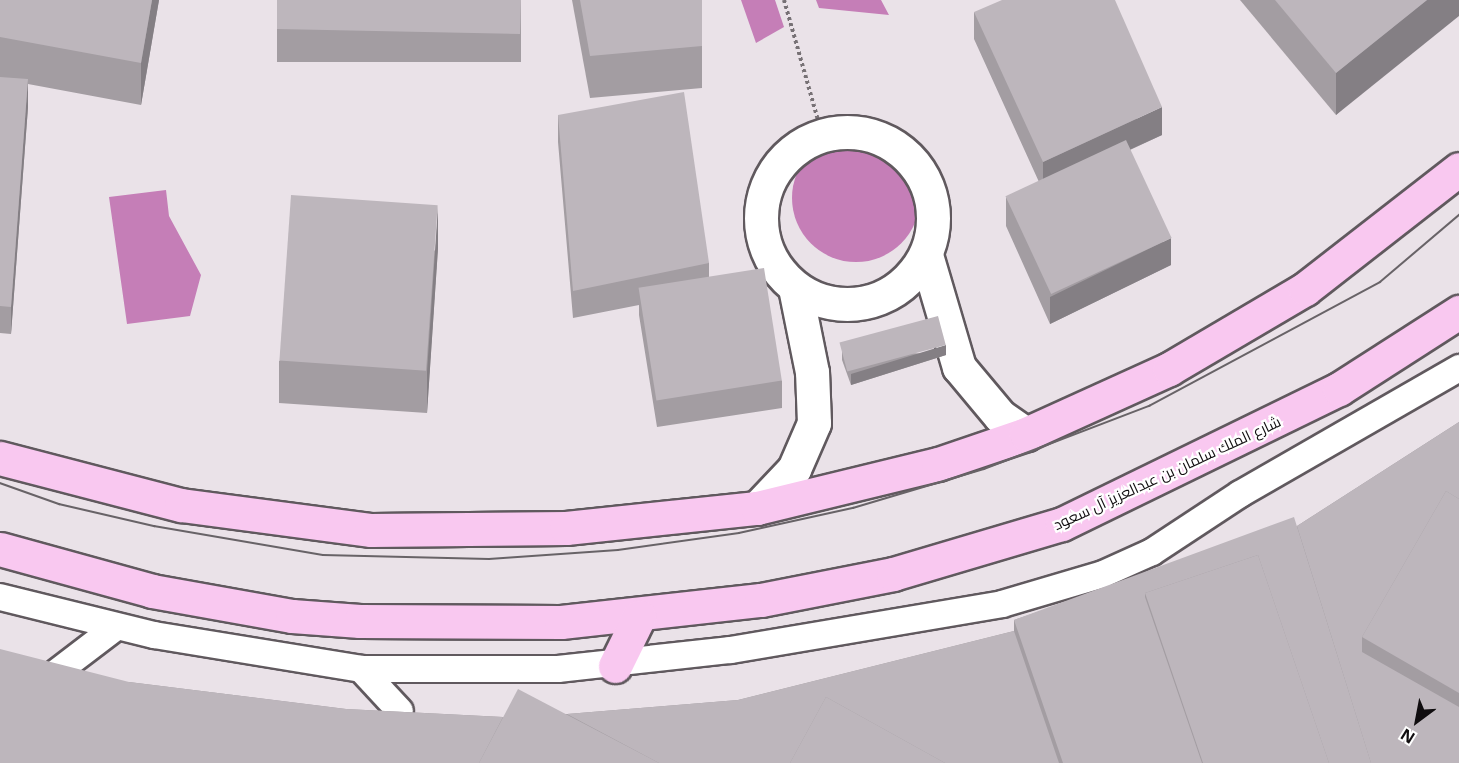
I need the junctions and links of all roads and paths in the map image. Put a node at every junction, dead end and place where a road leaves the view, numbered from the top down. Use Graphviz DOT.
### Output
graph roads {
  1 [pos="784,0"];
  2 [pos="822,134"];
  3 [pos="1459,169"];
  4 [pos="926,255"];
  5 [pos="795,288"];
  6 [pos="1459,312"];
  7 [pos="1459,368"];
  8 [pos="1026,434"];
  9 [pos="0,458"];
  10 [pos="757,508"];
  11 [pos="0,549"];
  12 [pos="0,597"];
  13 [pos="639,617"];
  14 [pos="116,627"];
  15 [pos="615,666"];
  16 [pos="360,669"];
  17 [pos="57,672"];
  18 [pos="400,711"];
  1 -- 2 [label="path"];
  2 -- 4 [label="street"];
  2 -- 5 [label="street"];
  3 -- 8 [label="main road"];
  4 -- 5 [label="street"];
  4 -- 8 [label="street"];
  5 -- 10 [label="street"];
  6 -- 13 [label="main road, شارع الملك سلمان بن عبدالعزيز آل سعود"];
  7 -- 15 [label="lane"];
  8 -- 10 [label="main road"];
  9 -- 10 [label="main road"];
  11 -- 13 [label="main road, شارع الملك سلمان بن عبدالعزيز آل سعود"];
  12 -- 14 [label="lane"];
  13 -- 15 [label="main road"];
  14 -- 16 [label="lane"];
  14 -- 17 [label="lane"];
  15 -- 16 [label="lane"];
  16 -- 18 [label="lane"];
}
